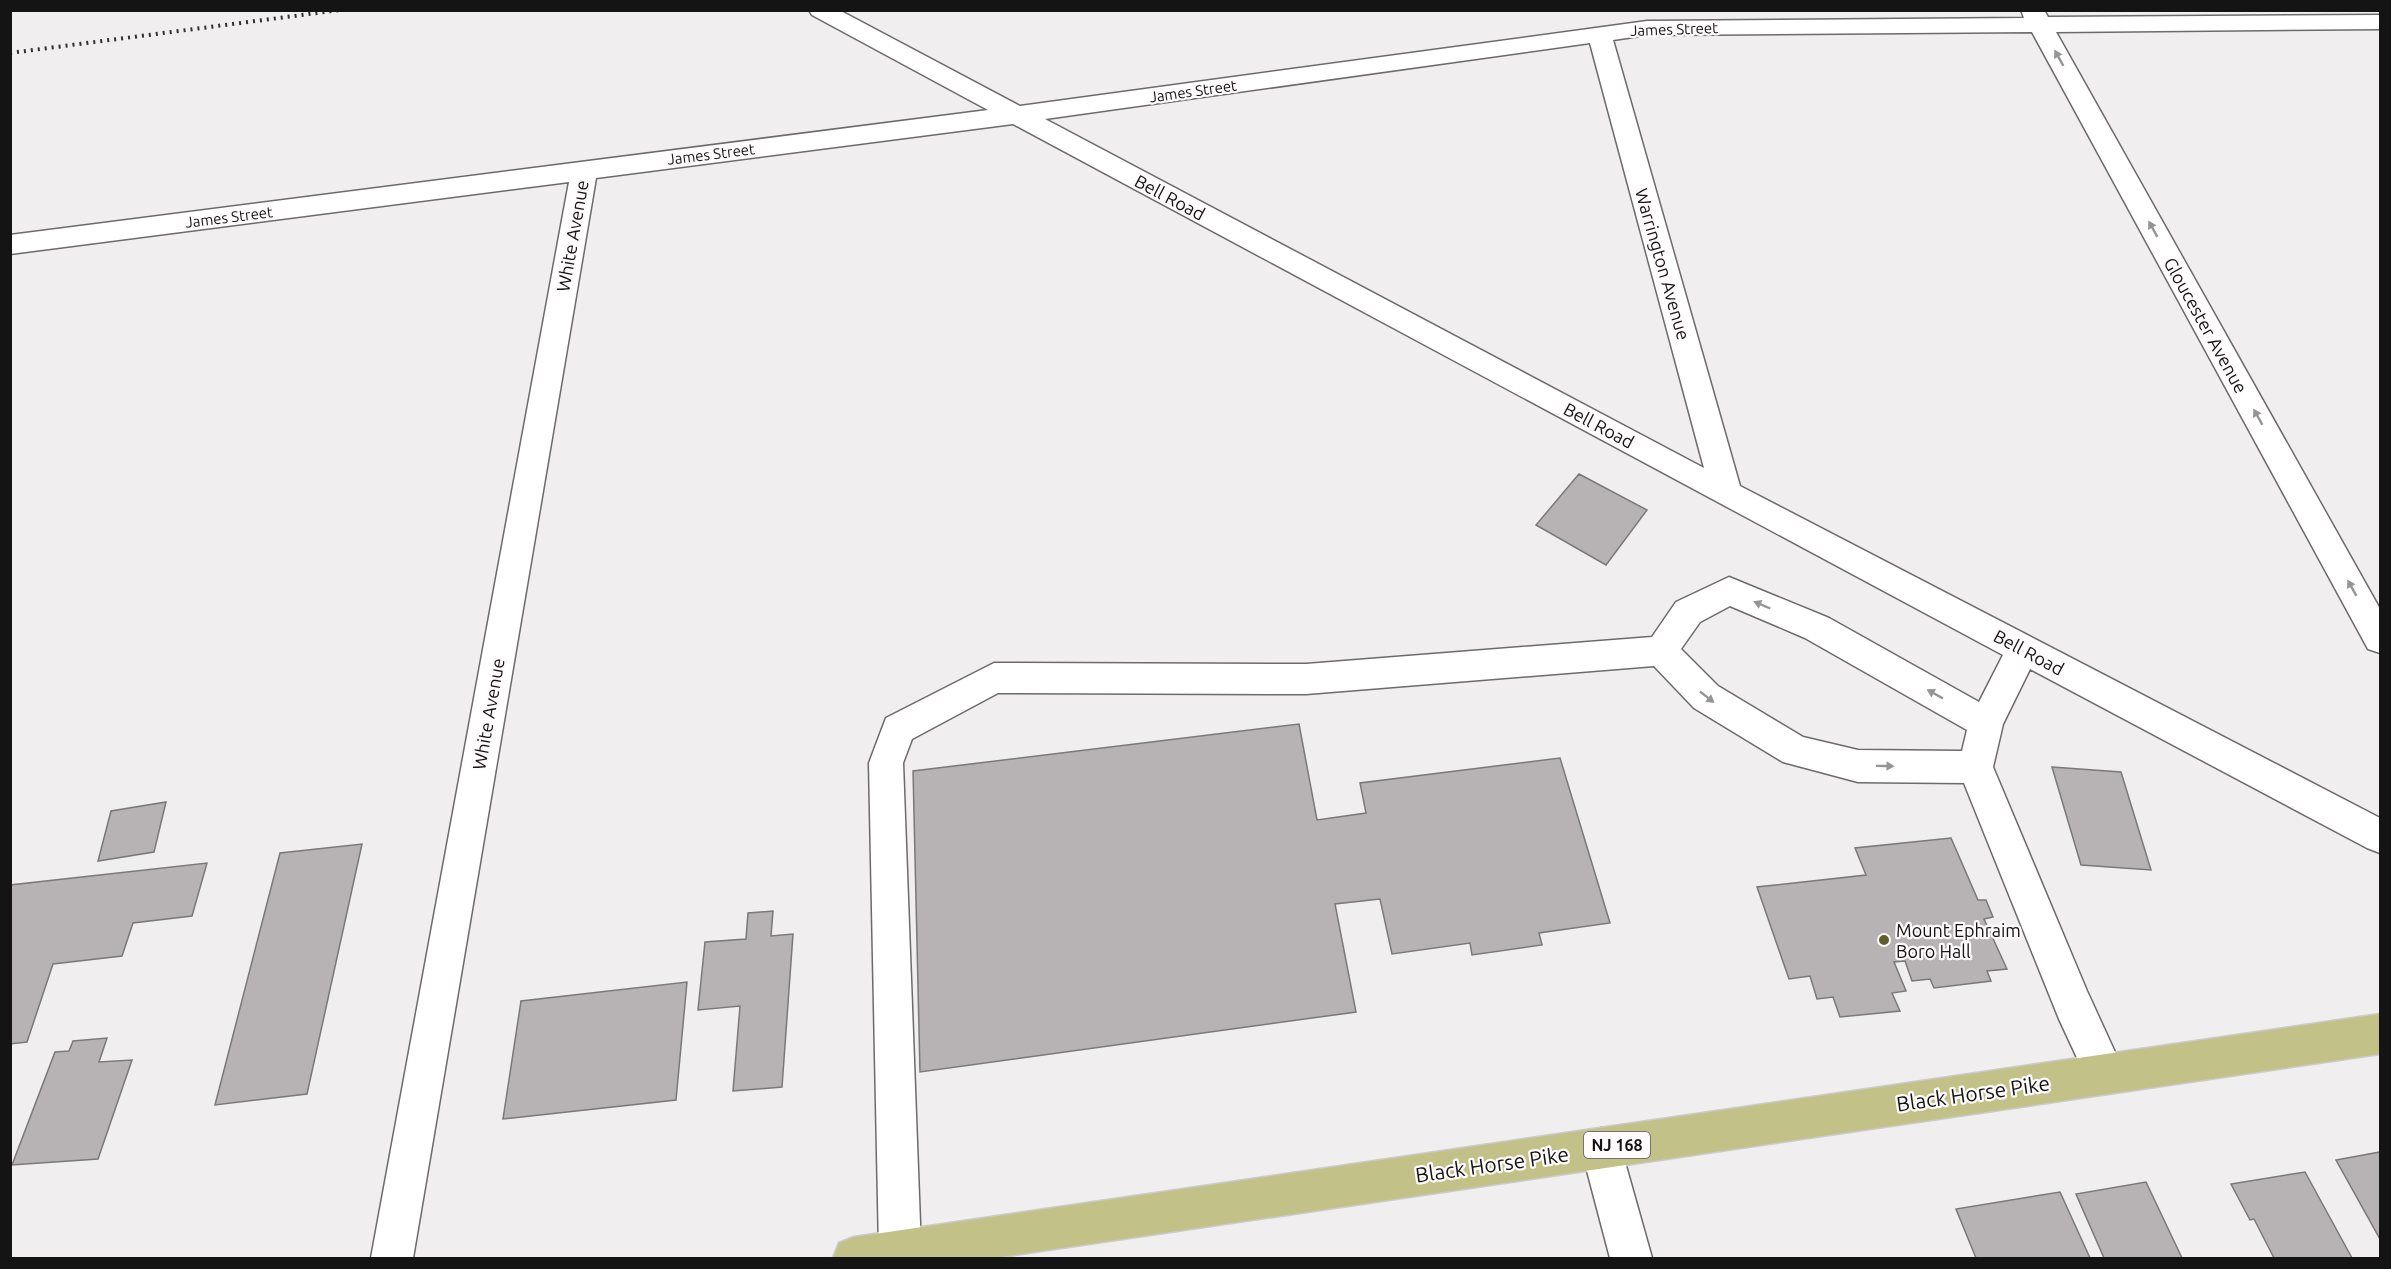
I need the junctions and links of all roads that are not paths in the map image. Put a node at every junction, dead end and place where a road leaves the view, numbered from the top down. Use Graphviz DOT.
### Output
graph roads {
  1 [pos="820,10"];
  2 [pos="2036,18"];
  3 [pos="2380,22"];
  4 [pos="1599,34"];
  5 [pos="1016,115"];
  6 [pos="584,170"];
  7 [pos="10,245"];
  8 [pos="1727,494"];
  9 [pos="2380,639"];
  10 [pos="2023,648"];
  11 [pos="1661,651"];
  12 [pos="1986,723"];
  13 [pos="1975,767"];
  14 [pos="2380,836"];
  15 [pos="2380,1034"];
  16 [pos="2105,1074"];
  17 [pos="1601,1148"];
  18 [pos="900,1250"];
  19 [pos="392,1258"];
  20 [pos="854,1258"];
  21 [pos="1631,1258"];
  1 -- 5 [label="street, Bell Road"];
  2 -- 3 [label="street, James Street"];
  2 -- 4 [label="street, James Street"];
  9 -- 2 [label="street, Gloucester Avenue, one-way"];
  4 -- 5 [label="street, James Street"];
  4 -- 8 [label="street, Warrington Avenue"];
  5 -- 6 [label="street, James Street"];
  5 -- 8 [label="street, Bell Road"];
  6 -- 7 [label="street, James Street"];
  6 -- 19 [label="street, White Avenue"];
  8 -- 10 [label="street, Bell Road"];
  10 -- 12 [label="street"];
  10 -- 14 [label="street, Bell Road"];
  12 -- 11 [label="street, one-way"];
  11 -- 13 [label="street, one-way"];
  11 -- 18 [label="street"];
  12 -- 13 [label="street"];
  13 -- 16 [label="street"];
  15 -- 16 [label="main road, Black Horse Pike / NJ 168"];
  16 -- 17 [label="main road, Black Horse Pike / NJ 168"];
  17 -- 18 [label="main road, Black Horse Pike / NJ 168"];
  17 -- 21 [label="street"];
  18 -- 20 [label="main road, Black Horse Pike / NJ 168"];
}
